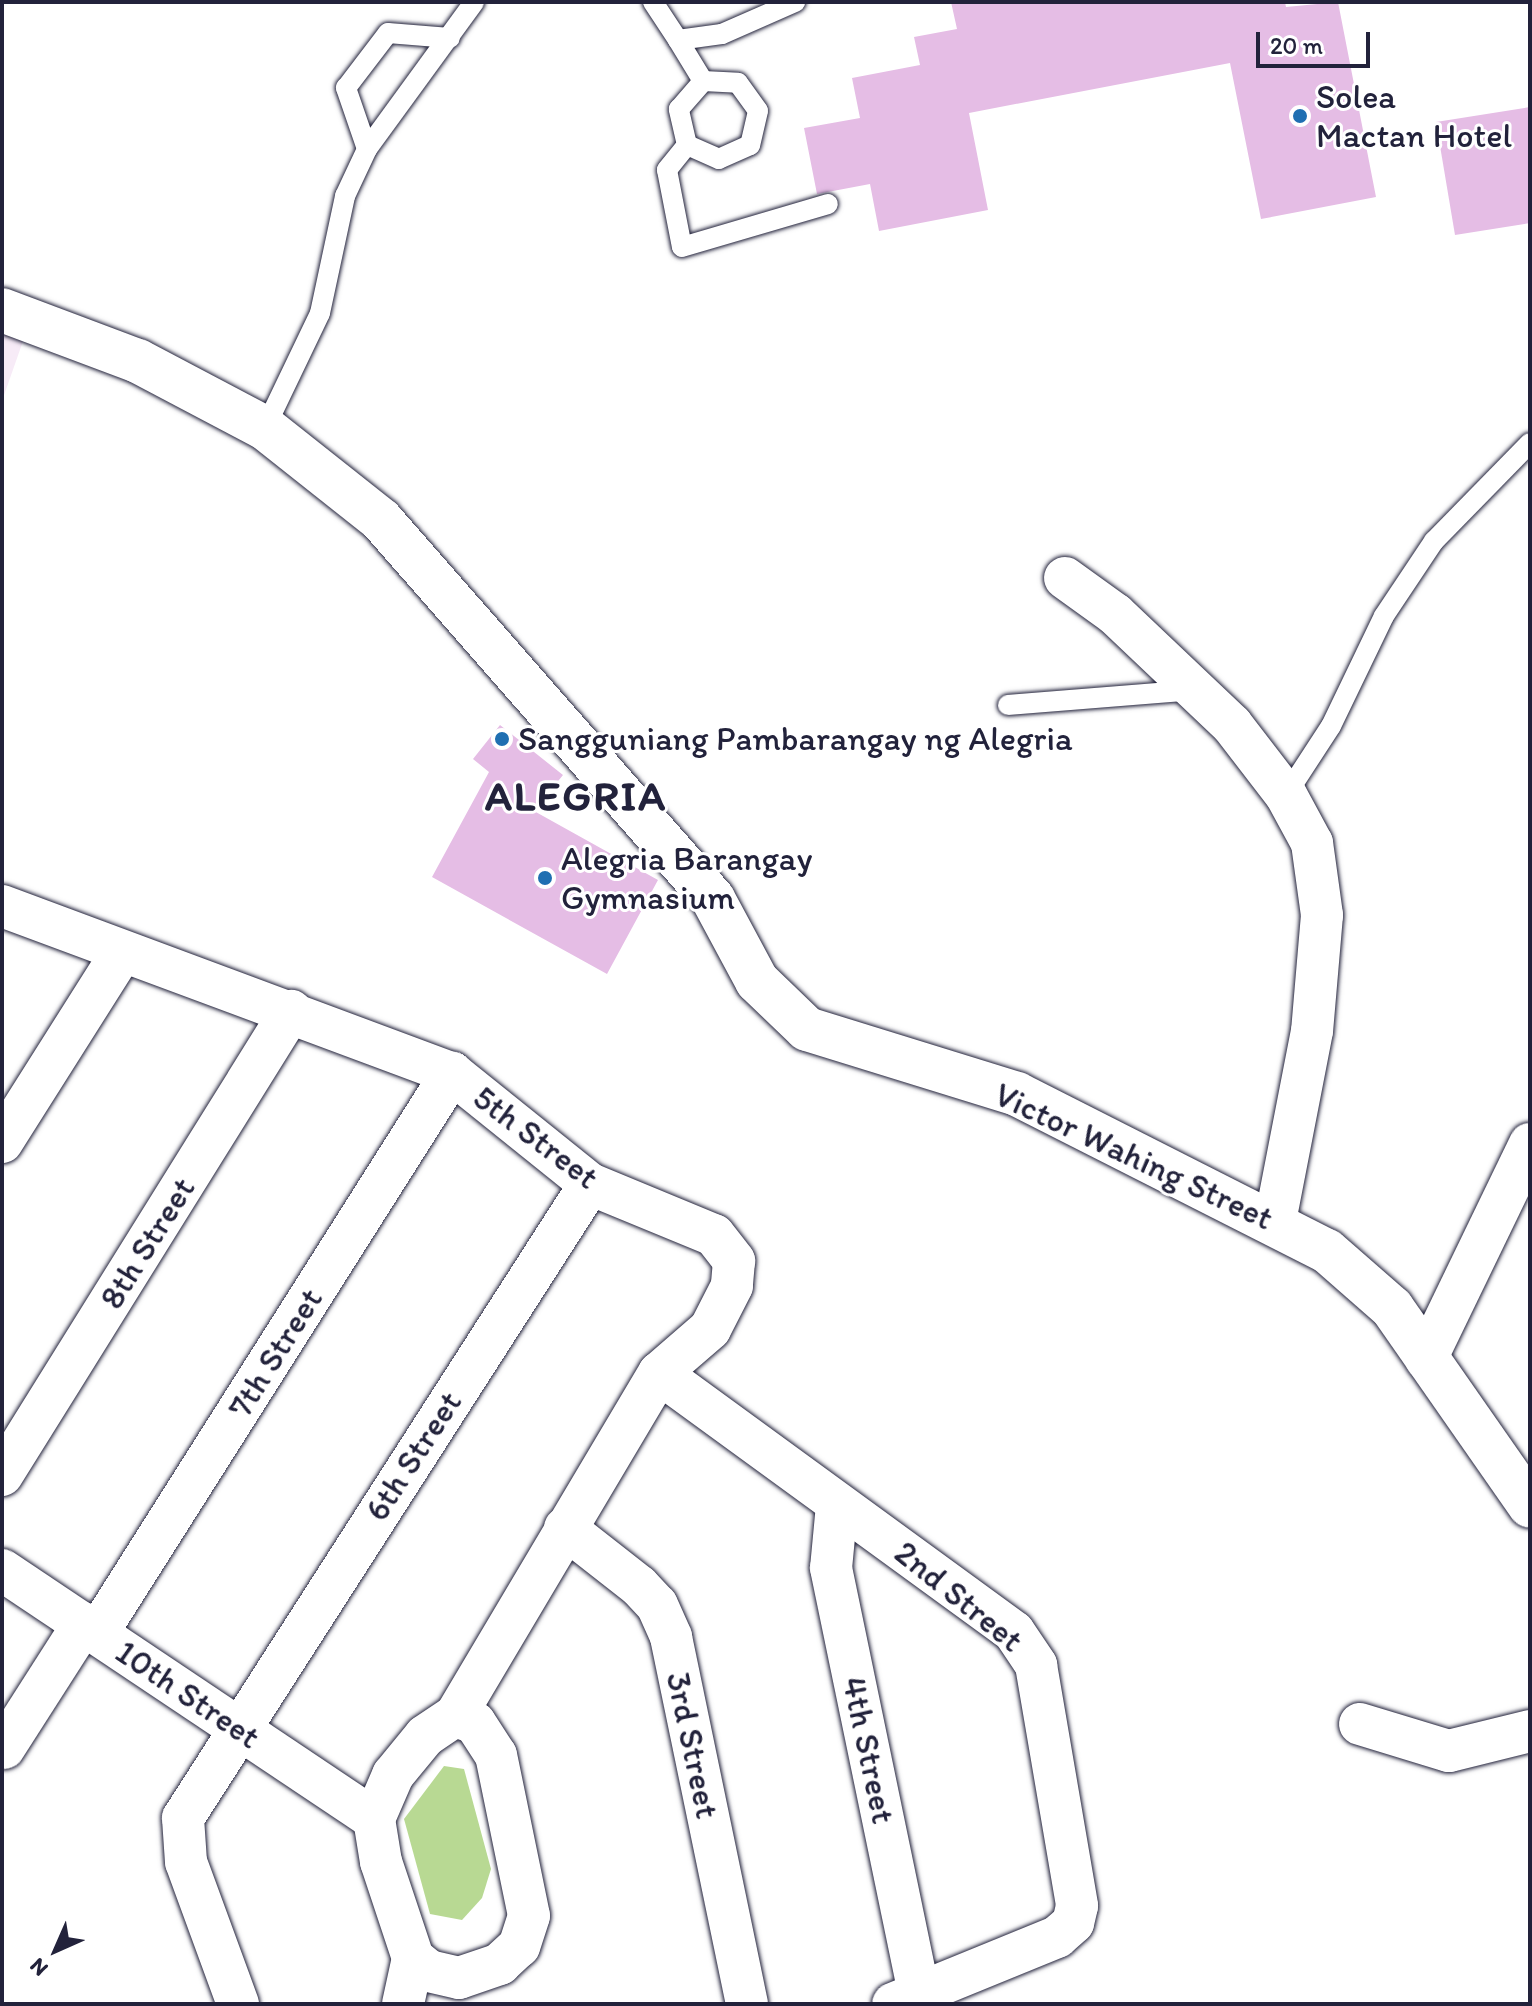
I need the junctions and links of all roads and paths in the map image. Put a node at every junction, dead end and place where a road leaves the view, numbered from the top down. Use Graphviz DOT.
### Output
graph roads {
  1 [pos="474,2"];
  2 [pos="653,2"];
  3 [pos="795,2"];
  4 [pos="450,38"];
  5 [pos="678,40"];
  6 [pos="703,81"];
  7 [pos="687,145"];
  8 [pos="367,149"];
  9 [pos="828,204"];
  10 [pos="2,310"];
  11 [pos="265,428"];
  12 [pos="1530,443"];
  13 [pos="1065,578"];
  14 [pos="1198,689"];
  15 [pos="1008,705"];
  16 [pos="1286,795"];
  17 [pos="2,906"];
  18 [pos="122,952"];
  19 [pos="291,1011"];
  20 [pos="452,1073"];
  21 [pos="2,1142"];
  22 [pos="1530,1144"];
  23 [pos="590,1184"];
  24 [pos="1275,1221"];
  25 [pos="1426,1359"];
  26 [pos="659,1373"];
  27 [pos="2,1475"];
  28 [pos="837,1505"];
  29 [pos="1530,1506"];
  30 [pos="565,1528"];
  31 [pos="2,1570"];
  32 [pos="91,1627"];
  33 [pos="455,1716"];
  34 [pos="1360,1724"];
  35 [pos="237,1728"];
  36 [pos="1530,1731"];
  37 [pos="4,1748"];
  38 [pos="374,1819"];
  39 [pos="413,1958"];
  40 [pos="456,1991"];
  41 [pos="906,1999"];
  42 [pos="238,2004"];
  43 [pos="403,2004"];
  44 [pos="747,2004"];
  1 -- 4 [label="lane"];
  2 -- 5 [label="lane"];
  3 -- 5 [label="lane"];
  4 -- 8 [label="lane"];
  4 -- 8 [label="lane"];
  5 -- 6 [label="lane"];
  6 -- 7 [label="lane"];
  6 -- 7 [label="lane"];
  7 -- 9 [label="lane"];
  8 -- 11 [label="lane"];
  10 -- 11 [label="street, Victor Wahing Street"];
  11 -- 24 [label="street, Victor Wahing Street"];
  12 -- 16 [label="lane"];
  13 -- 14 [label="street"];
  14 -- 15 [label="lane"];
  14 -- 16 [label="street"];
  16 -- 24 [label="street"];
  17 -- 18 [label="street, 5th Street"];
  18 -- 19 [label="street, 5th Street"];
  18 -- 21 [label="street"];
  19 -- 20 [label="street, 5th Street"];
  19 -- 27 [label="street, 8th Street"];
  20 -- 23 [label="street, 5th Street"];
  20 -- 32 [label="street, 7th Street"];
  22 -- 25 [label="street"];
  23 -- 26 [label="street, 5th Street"];
  23 -- 35 [label="street, 6th Street"];
  24 -- 25 [label="street, Victor Wahing Street"];
  25 -- 29 [label="street, Victor Wahing Street"];
  26 -- 28 [label="street, 2nd Street"];
  26 -- 30 [label="street, 5th Street"];
  28 -- 41 [label="street, 4th Street"];
  28 -- 41 [label="street, 2nd Street"];
  30 -- 33 [label="street, 5th Street"];
  30 -- 44 [label="street, 3rd Street"];
  31 -- 32 [label="street, 10th Street"];
  32 -- 35 [label="street, 10th Street"];
  32 -- 37 [label="street, 7th Street"];
  33 -- 38 [label="street"];
  33 -- 40 [label="street"];
  34 -- 36 [label="street"];
  35 -- 38 [label="street, 10th Street"];
  35 -- 42 [label="street, 6th Street"];
  38 -- 39 [label="street"];
  39 -- 40 [label="street"];
  39 -- 43 [label="street"];
}
